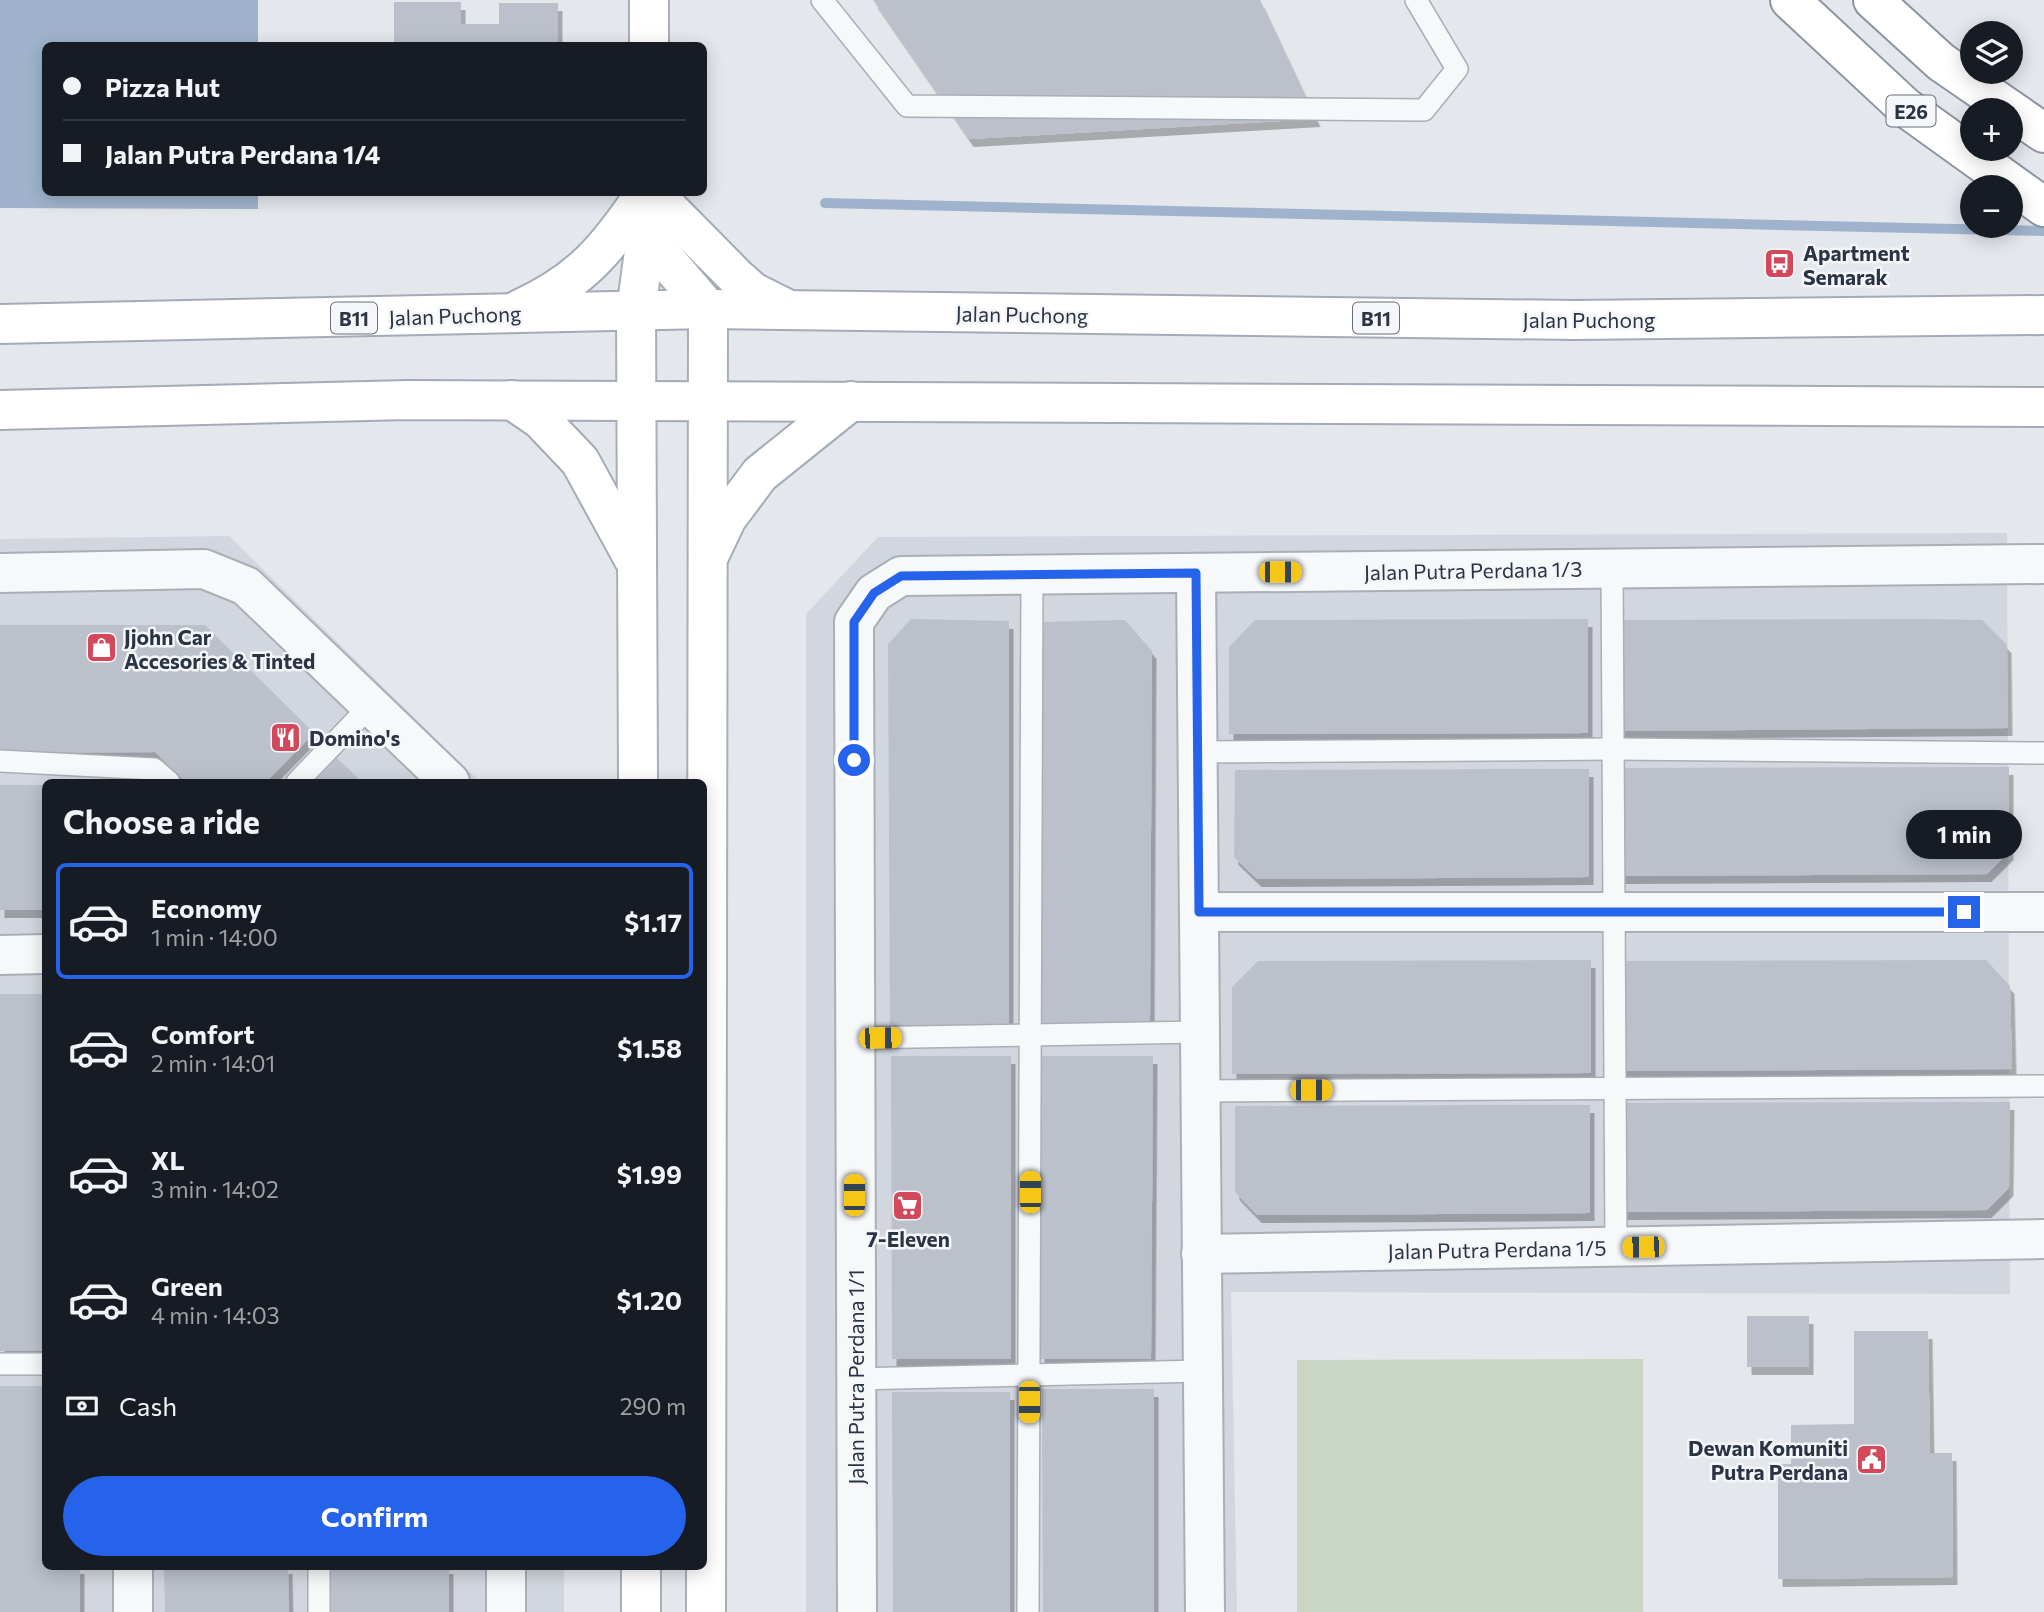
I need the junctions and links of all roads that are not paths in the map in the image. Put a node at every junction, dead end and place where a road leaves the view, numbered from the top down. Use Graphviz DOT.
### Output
graph roads {
  1 [pos="649,0"];
  2 [pos="822,0"];
  3 [pos="1416,0"];
  4 [pos="1790,0"];
  5 [pos="1873,0"];
  6 [pos="649,42"];
  7 [pos="2044,133"];
  8 [pos="646,196"];
  9 [pos="649,196"];
  10 [pos="653,196"];
  11 [pos="2044,207"];
  12 [pos="648,239"];
  13 [pos="708,309"];
  14 [pos="636,311"];
  15 [pos="789,311"];
  16 [pos="512,313"];
  17 [pos="2044,315"];
  18 [pos="0,324"];
  19 [pos="512,400"];
  20 [pos="636,400"];
  21 [pos="708,400"];
  22 [pos="851,401"];
  23 [pos="2044,407"];
  24 [pos="0,410"];
  25 [pos="708,558"];
  26 [pos="2044,564"];
  27 [pos="637,565"];
  28 [pos="1612,568"];
  29 [pos="0,573"];
  30 [pos="1196,573"];
  31 [pos="1032,575"];
  32 [pos="901,576"];
  33 [pos="370,706"];
  34 [pos="1614,749"];
  35 [pos="1198,752"];
  36 [pos="2044,753"];
  37 [pos="0,761"];
  38 [pos="166,779"];
  39 [pos="300,779"];
  40 [pos="447,779"];
  41 [pos="638,779"];
  42 [pos="1199,912"];
  43 [pos="1615,912"];
  44 [pos="2044,912"];
  45 [pos="42,954"];
  46 [pos="0,955"];
  47 [pos="1199,1032"];
  48 [pos="1031,1035"];
  49 [pos="854,1038"];
  50 [pos="707,1085"];
  51 [pos="2044,1086"];
  52 [pos="1616,1088"];
  53 [pos="1200,1091"];
  54 [pos="2044,1240"];
  55 [pos="1616,1247"];
  56 [pos="1201,1254"];
  57 [pos="0,1364"];
  58 [pos="42,1364"];
  59 [pos="1202,1371"];
  60 [pos="1029,1375"];
  61 [pos="854,1379"];
  62 [pos="133,1570"];
  63 [pos="319,1570"];
  64 [pos="506,1570"];
  65 [pos="641,1570"];
  66 [pos="706,1570"];
  67 [pos="133,1612"];
  68 [pos="319,1612"];
  69 [pos="506,1612"];
  70 [pos="641,1612"];
  71 [pos="706,1612"];
  72 [pos="857,1612"];
  73 [pos="1028,1612"];
  74 [pos="1205,1612"];
  1 -- 6 [label="main road"];
  2 -- 3 [label="lane"];
  4 -- 11 [label="main road, E26"];
  5 -- 7 [label="main road, E26"];
  8 -- 16 [label="main road"];
  9 -- 12 [label="main road"];
  10 -- 15 [label="main road"];
  12 -- 13 [label="main road"];
  12 -- 14 [label="main road"];
  13 -- 14 [label="main road, Jalan Puchong / B11"];
  13 -- 15 [label="main road, Jalan Puchong / B11"];
  13 -- 21 [label="main road"];
  14 -- 16 [label="main road, Jalan Puchong / B11"];
  14 -- 20 [label="main road"];
  15 -- 17 [label="main road, Jalan Puchong / B11"];
  16 -- 18 [label="main road, Jalan Puchong / B11"];
  19 -- 20 [label="main road"];
  19 -- 24 [label="main road"];
  19 -- 27 [label="main road"];
  20 -- 21 [label="main road"];
  20 -- 27 [label="main road"];
  21 -- 22 [label="main road"];
  21 -- 25 [label="main road"];
  22 -- 23 [label="main road"];
  22 -- 25 [label="main road"];
  25 -- 50 [label="main road"];
  26 -- 28 [label="street, Jalan Putra Perdana 1/3"];
  27 -- 41 [label="main road"];
  28 -- 30 [label="street, Jalan Putra Perdana 1/3"];
  28 -- 34 [label="lane"];
  29 -- 33 [label="street"];
  30 -- 31 [label="street, Jalan Putra Perdana 1/3"];
  30 -- 35 [label="street"];
  31 -- 32 [label="street, Jalan Putra Perdana 1/3"];
  31 -- 48 [label="lane"];
  32 -- 49 [label="street, Jalan Putra Perdana 1/1"];
  33 -- 39 [label="lane"];
  33 -- 40 [label="street"];
  34 -- 35 [label="lane"];
  34 -- 36 [label="lane"];
  34 -- 43 [label="lane"];
  35 -- 42 [label="street"];
  37 -- 38 [label="lane"];
  42 -- 43 [label="street"];
  42 -- 47 [label="street"];
  43 -- 44 [label="street"];
  43 -- 52 [label="lane"];
  45 -- 46 [label="street"];
  47 -- 48 [label="lane"];
  47 -- 53 [label="street"];
  48 -- 49 [label="lane"];
  48 -- 60 [label="lane"];
  49 -- 61 [label="street, Jalan Putra Perdana 1/1"];
  51 -- 52 [label="lane"];
  52 -- 53 [label="lane"];
  52 -- 55 [label="lane"];
  53 -- 56 [label="street"];
  54 -- 55 [label="street, Jalan Putra Perdana 1/5"];
  55 -- 56 [label="street, Jalan Putra Perdana 1/5"];
  56 -- 59 [label="street"];
  57 -- 58 [label="lane"];
  59 -- 60 [label="lane"];
  59 -- 74 [label="street"];
  60 -- 61 [label="lane"];
  60 -- 73 [label="lane"];
  61 -- 72 [label="street, Jalan Putra Perdana 1/1"];
  62 -- 67 [label="street"];
  63 -- 68 [label="lane"];
  64 -- 69 [label="street"];
  65 -- 70 [label="main road"];
  66 -- 71 [label="main road"];
}
